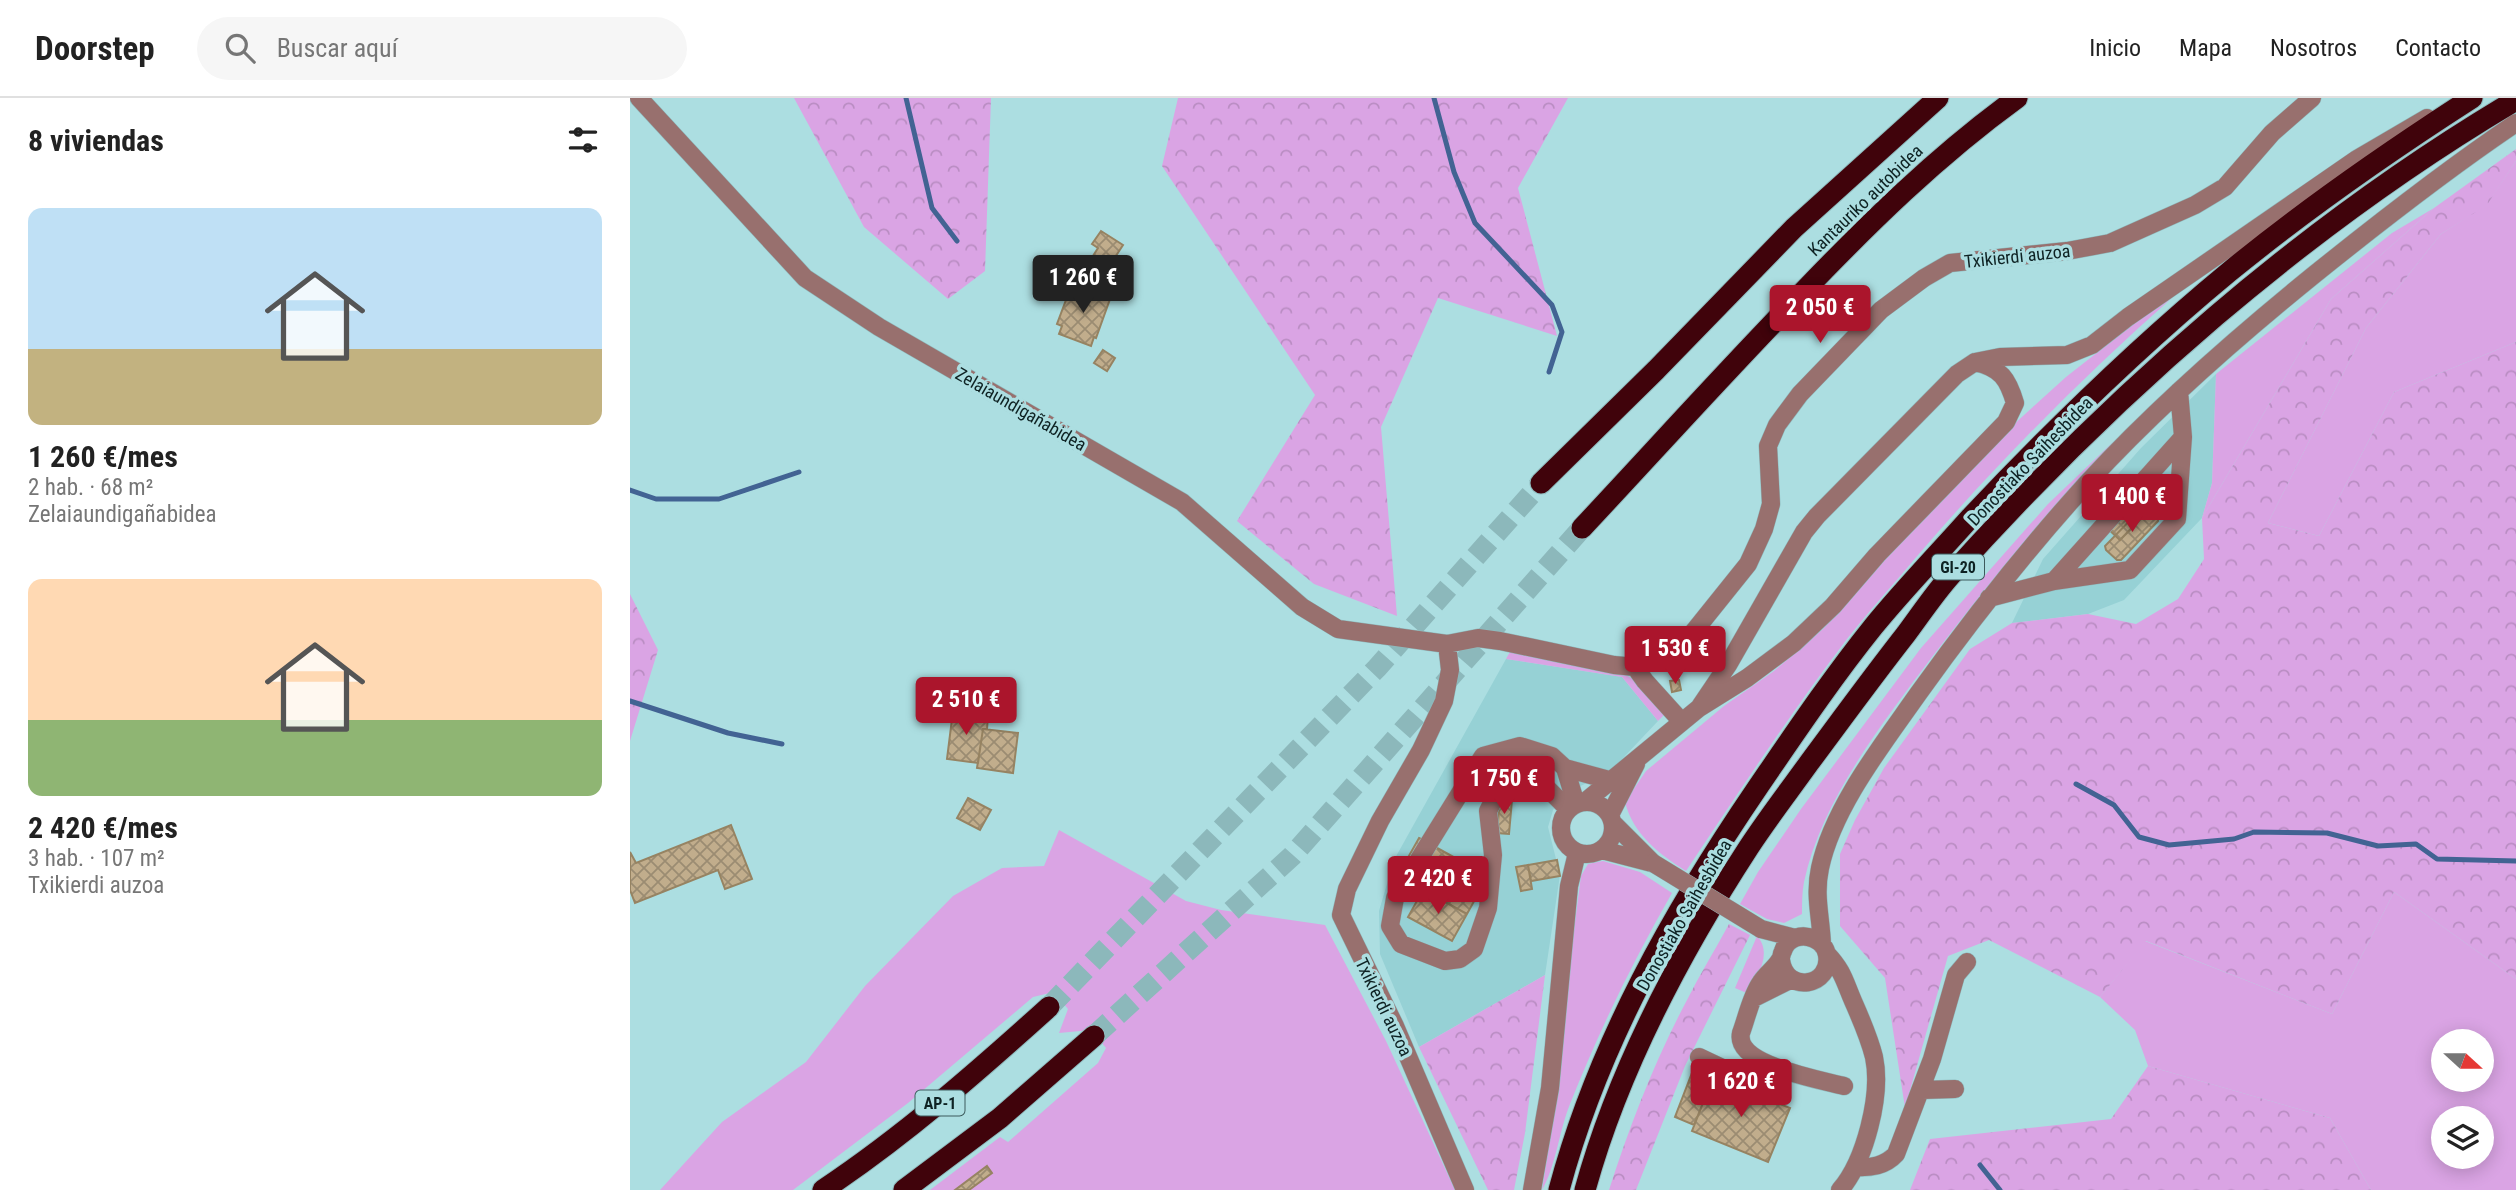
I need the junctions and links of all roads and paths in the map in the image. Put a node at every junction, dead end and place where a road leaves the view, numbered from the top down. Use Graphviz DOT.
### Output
graph roads {
  1 [pos="639,98"];
  2 [pos="1938,98"];
  3 [pos="2017,98"];
  4 [pos="2312,98"];
  5 [pos="2470,98"];
  6 [pos="2516,100"];
  7 [pos="2516,123"];
  8 [pos="1975,362"];
  9 [pos="2179,391"];
  10 [pos="2183,437"];
  11 [pos="1541,483"];
  12 [pos="1582,528"];
  13 [pos="2054,581"];
  14 [pos="1989,598"];
  15 [pos="1447,644"];
  16 [pos="1636,667"];
  17 [pos="1699,708"];
  18 [pos="1682,722"];
  19 [pos="1637,760"];
  20 [pos="1565,768"];
  21 [pos="1609,780"];
  22 [pos="1577,805"];
  23 [pos="1611,819"];
  24 [pos="1602,850"];
  25 [pos="1577,853"];
  26 [pos="1653,863"];
  27 [pos="1816,903"];
  28 [pos="1761,929"];
  29 [pos="1799,937"];
  30 [pos="1825,950"];
  31 [pos="1781,957"];
  32 [pos="1967,962"];
  33 [pos="1792,979"];
  34 [pos="1817,979"];
  35 [pos="1754,998"];
  36 [pos="1852,999"];
  37 [pos="1049,1007"];
  38 [pos="1094,1036"];
  39 [pos="1699,1057"];
  40 [pos="1786,1070"];
  41 [pos="1844,1086"];
  42 [pos="1955,1089"];
  43 [pos="1922,1090"];
  44 [pos="1863,1144"];
  45 [pos="1880,1165"];
  46 [pos="1855,1167"];
  47 [pos="823,1190"];
  48 [pos="904,1190"];
  49 [pos="1465,1190"];
  50 [pos="1532,1190"];
  51 [pos="1559,1190"];
  52 [pos="1585,1190"];
  53 [pos="1840,1190"];
  1 -- 15 [label="street, Zelaiaundigañabidea"];
  2 -- 11 [label="highway, Kantauriko autobidea"];
  3 -- 12 [label="highway, Kantauriko autobidea"];
  4 -- 16 [label="street, Txikierdi auzoa"];
  5 -- 8 [label="street"];
  5 -- 51 [label="highway, Donostiako Saihesbidea / GI-20"];
  6 -- 52 [label="highway, Donostiako Saihesbidea / GI-20"];
  7 -- 9 [label="street"];
  8 -- 17 [label="street"];
  8 -- 17 [label="street"];
  9 -- 10 [label="street"];
  9 -- 14 [label="street"];
  10 -- 13 [label="street"];
  10 -- 13 [label="street"];
  13 -- 14 [label="street"];
  14 -- 27 [label="street"];
  15 -- 16 [label="street, Txikierdi auzoa"];
  15 -- 49 [label="street, Txikierdi auzoa"];
  16 -- 18 [label="street"];
  17 -- 18 [label="street"];
  18 -- 19 [label="street"];
  19 -- 21 [label="street"];
  19 -- 23 [label="street"];
  20 -- 21 [label="street"];
  20 -- 22 [label="street"];
  20 -- 22 [label="street"];
  21 -- 22 [label="street"];
  22 -- 23 [label="street"];
  22 -- 25 [label="street"];
  23 -- 24 [label="street"];
  23 -- 26 [label="street"];
  24 -- 25 [label="street"];
  24 -- 26 [label="street"];
  25 -- 50 [label="street"];
  26 -- 28 [label="street, bridge"];
  27 -- 29 [label="street"];
  27 -- 30 [label="street"];
  28 -- 29 [label="street"];
  28 -- 31 [label="street"];
  29 -- 30 [label="street"];
  29 -- 31 [label="street"];
  30 -- 34 [label="street"];
  30 -- 36 [label="street"];
  31 -- 33 [label="street"];
  31 -- 35 [label="street"];
  32 -- 43 [label="street"];
  33 -- 34 [label="street"];
  33 -- 35 [label="street"];
  34 -- 36 [label="street"];
  35 -- 40 [label="street"];
  36 -- 44 [label="street"];
  37 -- 47 [label="highway, AP-1"];
  38 -- 48 [label="highway, AP-1"];
  39 -- 40 [label="street"];
  40 -- 41 [label="street"];
  42 -- 43 [label="street"];
  43 -- 45 [label="street"];
  44 -- 45 [label="street"];
  44 -- 46 [label="street"];
  45 -- 46 [label="street"];
  46 -- 53 [label="street"];
}
